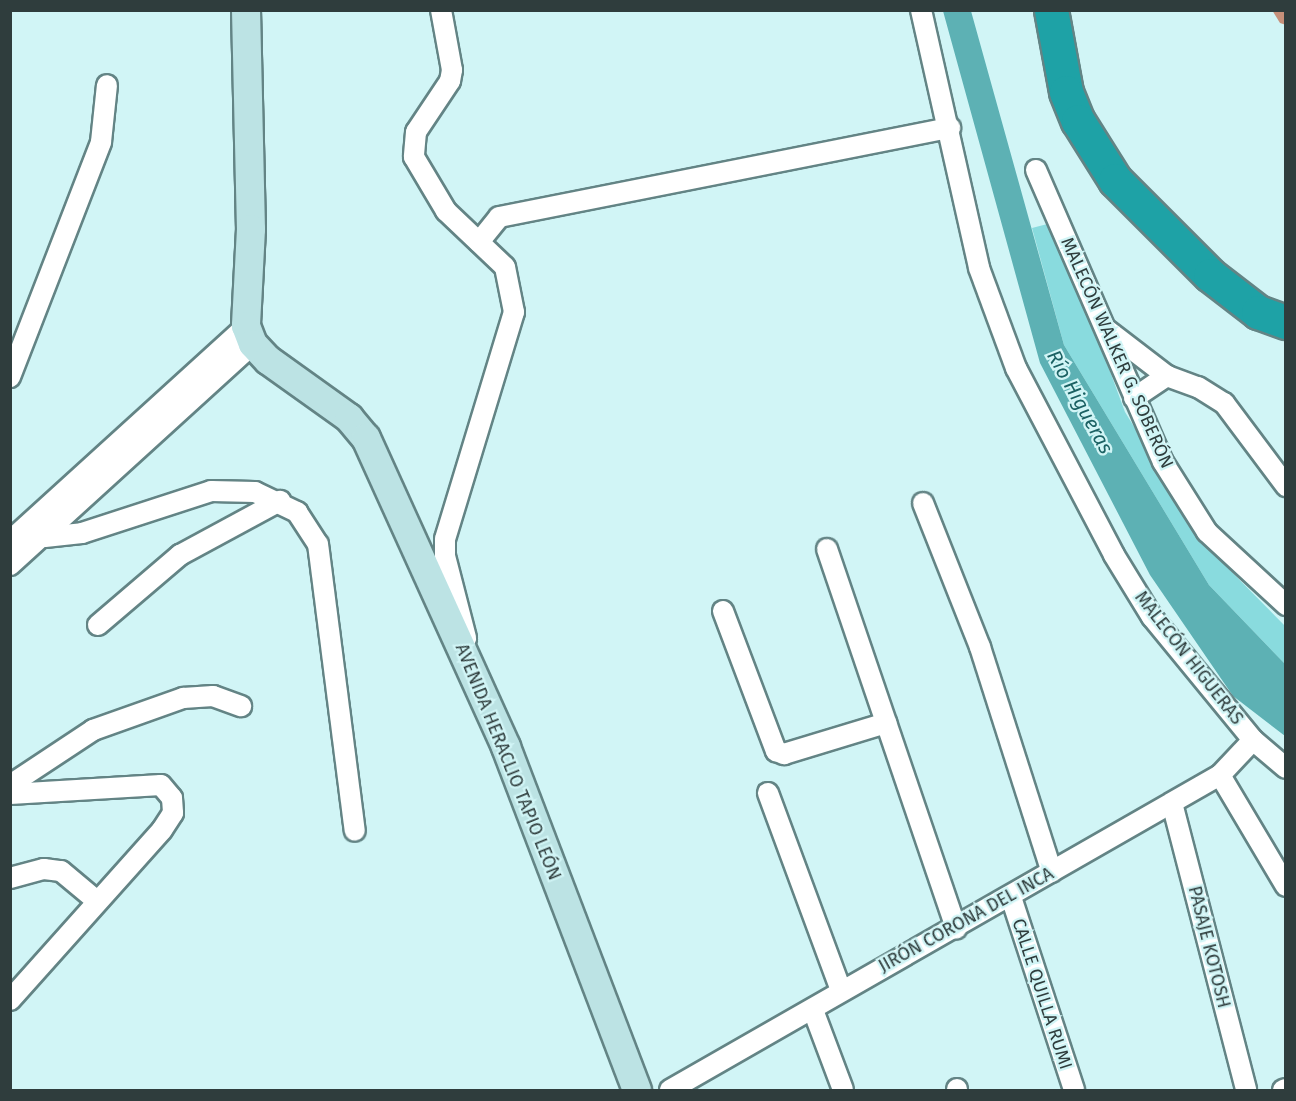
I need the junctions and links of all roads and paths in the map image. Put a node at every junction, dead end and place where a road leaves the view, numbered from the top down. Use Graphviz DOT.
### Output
graph roads {
  1 [pos="246,10"];
  2 [pos="441,10"];
  3 [pos="921,10"];
  4 [pos="1051,10"];
  5 [pos="107,85"];
  6 [pos="950,128"];
  7 [pos="1036,170"];
  8 [pos="479,242"];
  9 [pos="1286,322"];
  10 [pos="1105,329"];
  11 [pos="250,335"];
  12 [pos="1167,376"];
  13 [pos="10,377"];
  14 [pos="1134,399"];
  15 [pos="1286,486"];
  16 [pos="279,501"];
  17 [pos="923,503"];
  18 [pos="45,537"];
  19 [pos="10,540"];
  20 [pos="827,549"];
  21 [pos="10,565"];
  22 [pos="1286,605"];
  23 [pos="723,611"];
  24 [pos="98,625"];
  25 [pos="472,667"];
  26 [pos="241,706"];
  27 [pos="886,723"];
  28 [pos="1253,740"];
  29 [pos="1286,768"];
  30 [pos="1220,775"];
  31 [pos="10,785"];
  32 [pos="10,794"];
  33 [pos="768,794"];
  34 [pos="1172,803"];
  35 [pos="355,831"];
  36 [pos="1052,872"];
  37 [pos="10,878"];
  38 [pos="1286,886"];
  39 [pos="1011,897"];
  40 [pos="97,900"];
  41 [pos="956,929"];
  42 [pos="841,990"];
  43 [pos="10,1000"];
  44 [pos="813,1010"];
  45 [pos="637,1090"];
  46 [pos="670,1090"];
  47 [pos="843,1090"];
  48 [pos="1074,1090"];
  49 [pos="1246,1090"];
  1 -- 11 [label="street"];
  2 -- 8 [label="street"];
  3 -- 6 [label="street, MALECÓN HIGUERAS"];
  4 -- 9 [label="highway"];
  5 -- 13 [label="street"];
  6 -- 8 [label="street"];
  6 -- 28 [label="street, MALECÓN HIGUERAS"];
  7 -- 10 [label="street, MALECÓN WALKER G. SOBERÓN"];
  8 -- 25 [label="street"];
  10 -- 12 [label="street"];
  10 -- 14 [label="street, MALECÓN WALKER G. SOBERÓN"];
  11 -- 18 [label="street"];
  11 -- 19 [label="street"];
  11 -- 25 [label="street, AVENIDA HERACLIO TAPIO LEÓN"];
  12 -- 14 [label="street"];
  12 -- 15 [label="street"];
  14 -- 22 [label="street, MALECÓN WALKER G. SOBERÓN"];
  16 -- 18 [label="street"];
  16 -- 24 [label="street"];
  16 -- 35 [label="street"];
  17 -- 36 [label="street"];
  18 -- 21 [label="street"];
  20 -- 27 [label="street"];
  23 -- 27 [label="street"];
  25 -- 45 [label="street, AVENIDA HERACLIO TAPIO LEÓN"];
  26 -- 31 [label="street"];
  27 -- 41 [label="street"];
  28 -- 29 [label="street, MALECÓN HIGUERAS"];
  28 -- 30 [label="street, JIRÓN CORONA DEL INCA"];
  30 -- 34 [label="street, JIRÓN CORONA DEL INCA"];
  30 -- 38 [label="street"];
  32 -- 40 [label="street"];
  33 -- 42 [label="street"];
  34 -- 36 [label="street, JIRÓN CORONA DEL INCA"];
  34 -- 49 [label="street, PASAJE KOTOSH"];
  36 -- 39 [label="street, JIRÓN CORONA DEL INCA"];
  37 -- 40 [label="street"];
  39 -- 41 [label="street, JIRÓN CORONA DEL INCA"];
  39 -- 48 [label="street, CALLE QUILLA RUMI"];
  40 -- 43 [label="street"];
  41 -- 42 [label="street, JIRÓN CORONA DEL INCA"];
  42 -- 44 [label="street, JIRÓN CORONA DEL INCA"];
  44 -- 46 [label="street, JIRÓN CORONA DEL INCA"];
  44 -- 47 [label="street"];
}
